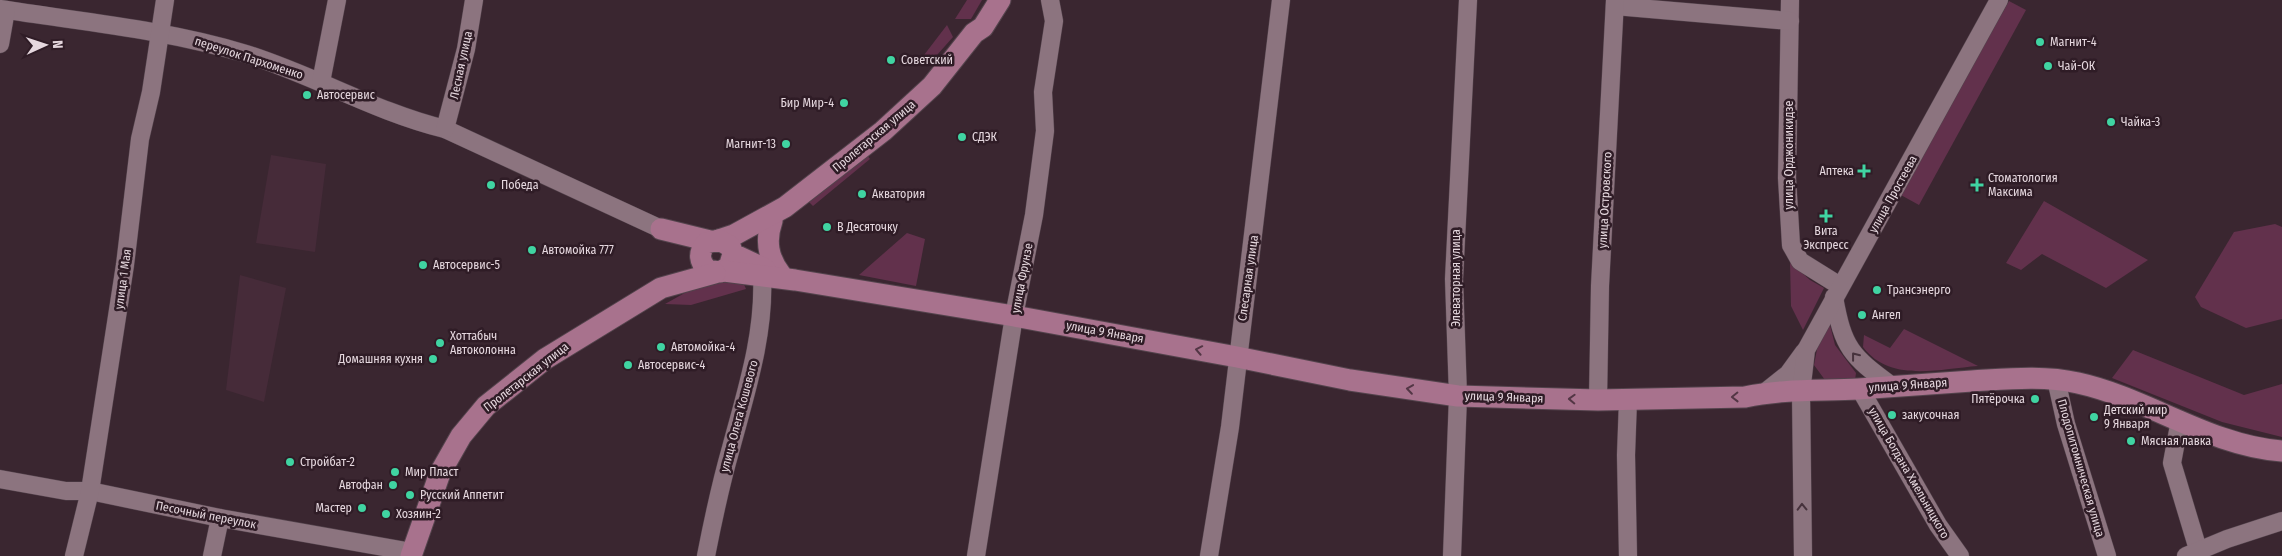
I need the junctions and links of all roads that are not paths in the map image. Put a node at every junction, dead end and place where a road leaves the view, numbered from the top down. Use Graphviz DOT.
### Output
graph roads {
  1 [pos="165,0"];
  2 [pos="337,0"];
  3 [pos="474,0"];
  4 [pos="1000,0"];
  5 [pos="1050,0"];
  6 [pos="1281,0"];
  7 [pos="1468,0"];
  8 [pos="1790,0"];
  9 [pos="1998,0"];
  10 [pos="1615,3"];
  11 [pos="3,10"];
  12 [pos="1790,21"];
  13 [pos="161,32"];
  14 [pos="0,44"];
  15 [pos="320,82"];
  16 [pos="445,129"];
  17 [pos="779,214"];
  18 [pos="661,229"];
  19 [pos="717,256"];
  20 [pos="779,277"];
  21 [pos="1837,291"];
  22 [pos="1014,316"];
  23 [pos="1806,350"];
  24 [pos="1237,357"];
  25 [pos="2056,379"];
  26 [pos="1892,386"];
  27 [pos="1860,389"];
  28 [pos="1764,393"];
  29 [pos="1801,393"];
  30 [pos="1458,396"];
  31 [pos="1598,400"];
  32 [pos="1628,400"];
  33 [pos="2180,420"];
  34 [pos="2282,451"];
  35 [pos="0,479"];
  36 [pos="90,491"];
  37 [pos="220,518"];
  38 [pos="2282,521"];
  39 [pos="412,554"];
  40 [pos="2195,554"];
  41 [pos="74,556"];
  42 [pos="212,556"];
  43 [pos="706,556"];
  44 [pos="976,556"];
  45 [pos="1210,556"];
  46 [pos="1452,556"];
  47 [pos="1628,556"];
  48 [pos="1803,556"];
  49 [pos="1960,556"];
  50 [pos="2107,556"];
  1 -- 13 [label="street, улица 1 Мая"];
  2 -- 15 [label="street"];
  3 -- 16 [label="street, Лесная улица"];
  4 -- 17 [label="main road, Пролетарская улица"];
  5 -- 22 [label="street, улица Фрунзе"];
  6 -- 24 [label="street, Слесарная улица"];
  7 -- 30 [label="street, Элеваторная улица"];
  8 -- 12 [label="street, улица Орджоникидзе"];
  9 -- 21 [label="street, улица Простеева"];
  10 -- 12 [label="street"];
  10 -- 31 [label="street, улица Островского"];
  11 -- 13 [label="street, переулок Пархоменко"];
  11 -- 14 [label="street"];
  12 -- 21 [label="street, улица Орджоникидзе"];
  13 -- 15 [label="street, переулок Пархоменко"];
  13 -- 36 [label="street, улица 1 Мая"];
  15 -- 16 [label="street, переулок Пархоменко"];
  16 -- 18 [label="street, переулок Пархоменко"];
  17 -- 19 [label="main road, Пролетарская улица"];
  17 -- 20 [label="main road"];
  18 -- 19 [label="main road, улица 9 Января"];
  19 -- 20 [label="main road, улица 9 Января"];
  19 -- 39 [label="main road, Пролетарская улица"];
  20 -- 22 [label="main road, улица 9 Января"];
  20 -- 43 [label="street, улица Олега Кошевого"];
  21 -- 23 [label="street, улица Простеева"];
  26 -- 21 [label="street, one-way"];
  24 -- 22 [label="main road, улица 9 Января, one-way"];
  22 -- 44 [label="street, улица Фрунзе"];
  23 -- 28 [label="street"];
  23 -- 29 [label="street, улица Простеева"];
  30 -- 24 [label="main road, улица 9 Января, one-way"];
  24 -- 45 [label="street, Слесарная улица"];
  25 -- 26 [label="main road, улица 9 Января"];
  25 -- 33 [label="main road, улица 9 Января"];
  25 -- 50 [label="street, Плодопитомническая улица"];
  26 -- 27 [label="main road, улица 9 Января"];
  27 -- 29 [label="main road, улица 9 Января"];
  27 -- 49 [label="street, улица Богдана Хмельницкого"];
  28 -- 29 [label="main road, улица 9 Января"];
  28 -- 32 [label="main road, улица 9 Января, one-way"];
  48 -- 29 [label="street, one-way"];
  31 -- 30 [label="main road, улица 9 Января, one-way"];
  30 -- 46 [label="street, Элеваторная улица"];
  31 -- 32 [label="main road, улица 9 Января"];
  32 -- 47 [label="street"];
  33 -- 34 [label="main road, улица 9 Января"];
  33 -- 40 [label="street"];
  35 -- 36 [label="street, Песочный переулок"];
  36 -- 37 [label="street, Песочный переулок"];
  36 -- 41 [label="street, улица 1 Мая"];
  37 -- 39 [label="street, Песочный переулок"];
  37 -- 42 [label="street"];
  38 -- 40 [label="street"];
}
